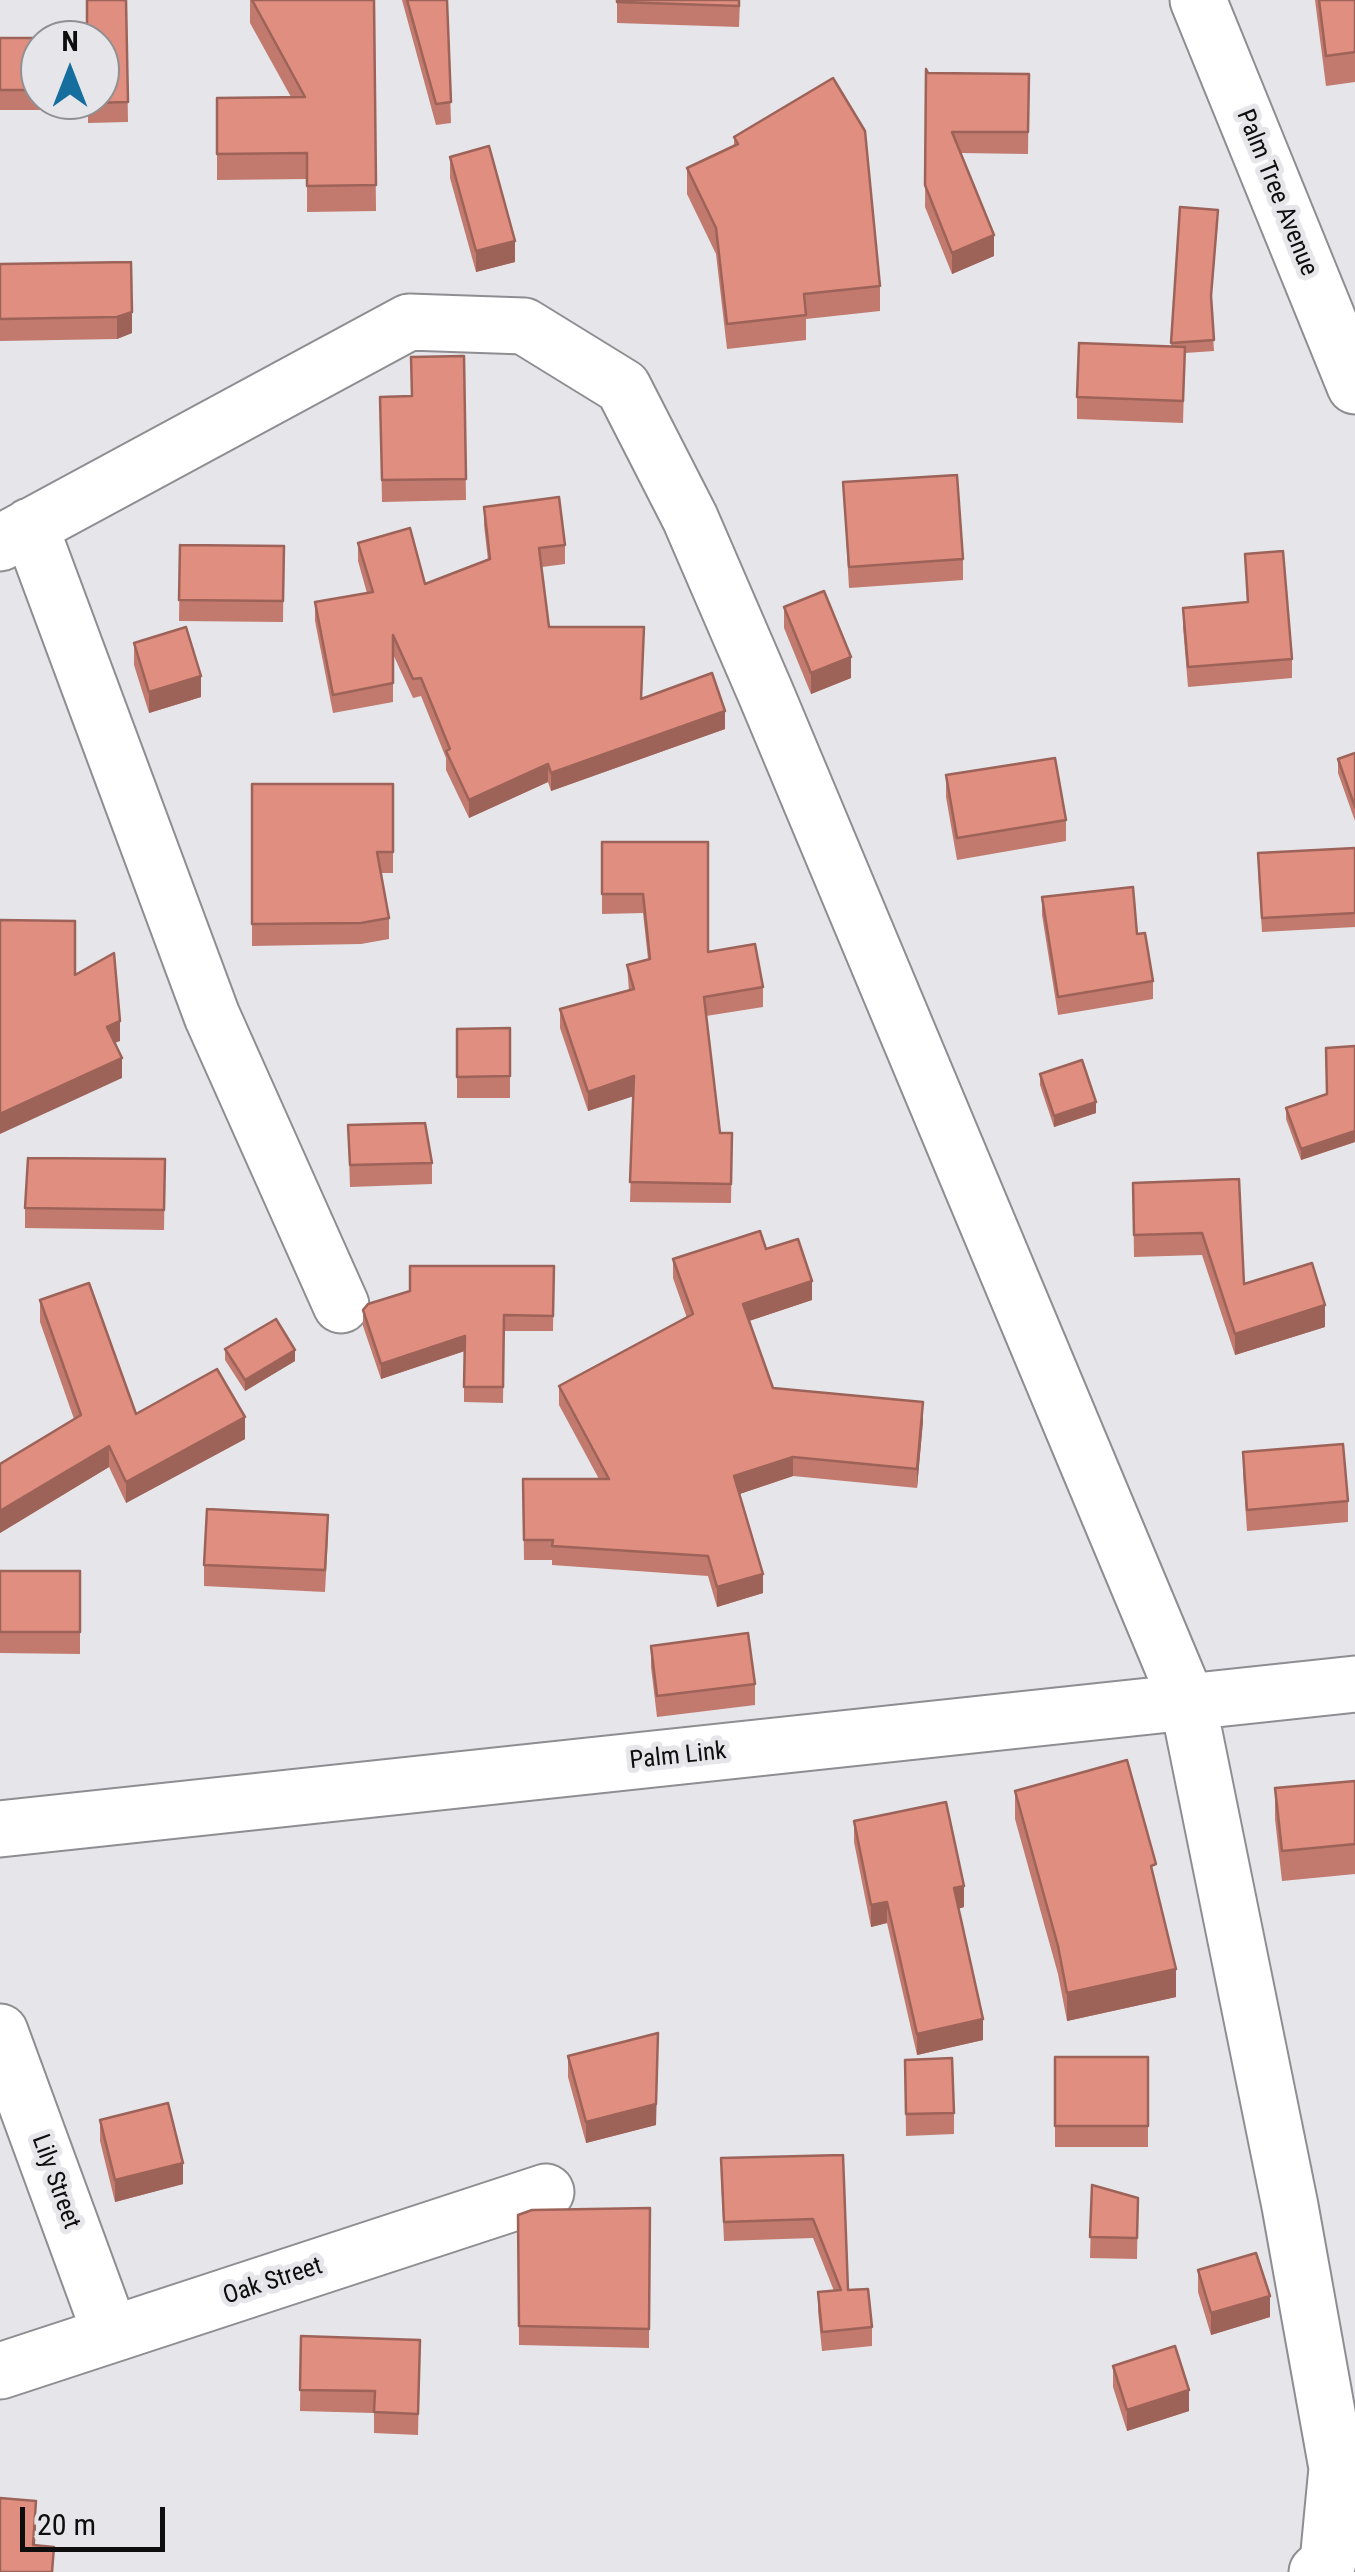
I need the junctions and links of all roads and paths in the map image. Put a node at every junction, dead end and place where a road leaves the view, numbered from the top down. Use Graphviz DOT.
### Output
graph roads {
  1 [pos="1200,1"];
  2 [pos="1355,386"];
  3 [pos="15,534"];
  4 [pos="341,1305"];
  5 [pos="1355,1684"];
  6 [pos="1188,1703"];
  7 [pos="0,1829"];
  8 [pos="0,2032"];
  9 [pos="546,2192"];
  10 [pos="110,2332"];
  11 [pos="0,2371"];
  12 [pos="1317,2572"];
  1 -- 2 [label="street, Palm Tree Avenue"];
  3 -- 4 [label="street"];
  3 -- 6 [label="street"];
  5 -- 6 [label="street, Palm Link"];
  6 -- 7 [label="street, Palm Link"];
  6 -- 12 [label="street"];
  8 -- 10 [label="street, Lily Street"];
  9 -- 10 [label="street, Oak Street"];
  10 -- 11 [label="street, Oak Street"];
}
